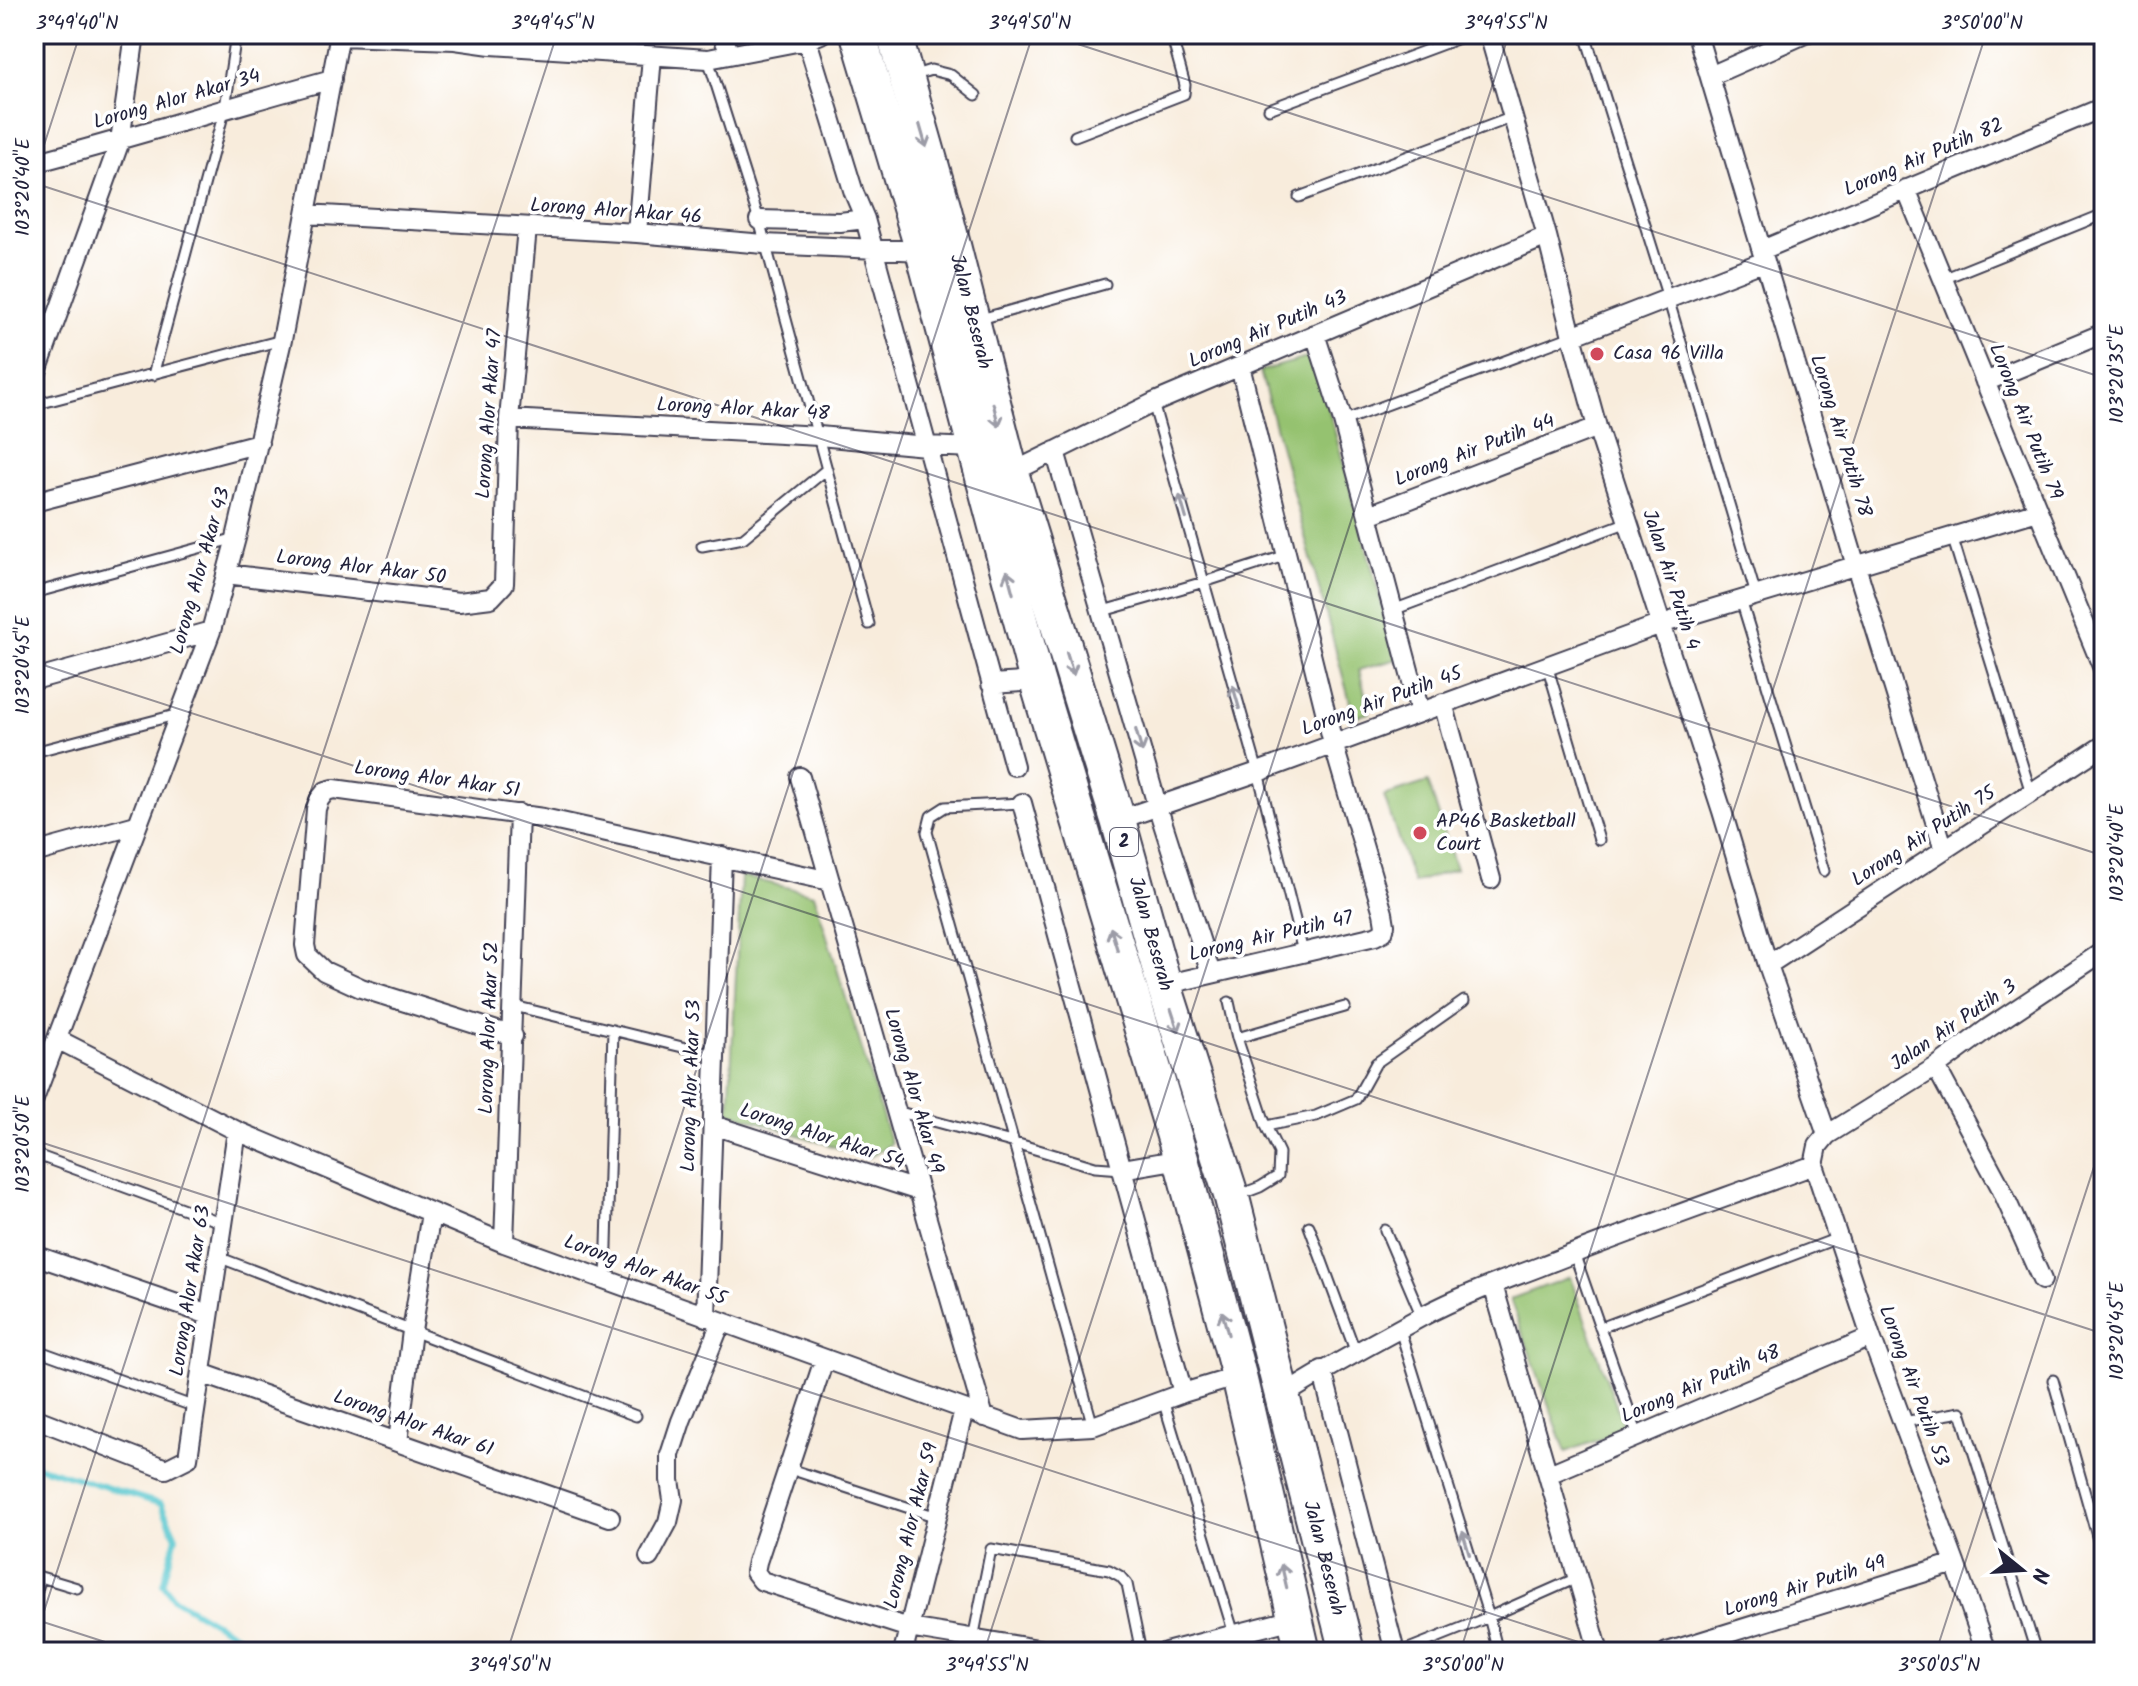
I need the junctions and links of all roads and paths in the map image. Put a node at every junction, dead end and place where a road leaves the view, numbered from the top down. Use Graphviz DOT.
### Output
graph roads {
  1 [pos="135,34"];
  2 [pos="236,34"];
  3 [pos="722,34"];
  4 [pos="858,34"];
  5 [pos="894,34"];
  6 [pos="1171,34"];
  7 [pos="1470,34"];
  8 [pos="1489,34"];
  9 [pos="1585,34"];
  10 [pos="1697,34"];
  11 [pos="1803,34"];
  12 [pos="339,35"];
  13 [pos="455,37"];
  14 [pos="814,37"];
  15 [pos="730,54"];
  16 [pos="652,56"];
  17 [pos="708,59"];
  18 [pos="1710,76"];
  19 [pos="907,77"];
  20 [pos="332,79"];
  21 [pos="976,95"];
  22 [pos="2104,107"];
  23 [pos="225,108"];
  24 [pos="1269,109"];
  25 [pos="1513,117"];
  26 [pos="1075,136"];
  27 [pos="120,141"];
  28 [pos="34,163"];
  29 [pos="1906,189"];
  30 [pos="1299,197"];
  31 [pos="306,214"];
  32 [pos="2104,214"];
  33 [pos="865,219"];
  34 [pos="759,220"];
  35 [pos="527,228"];
  36 [pos="637,233"];
  37 [pos="1547,236"];
  38 [pos="764,244"];
  39 [pos="873,248"];
  40 [pos="923,251"];
  41 [pos="1763,256"];
  42 [pos="1943,279"];
  43 [pos="1105,284"];
  44 [pos="1668,298"];
  45 [pos="972,321"];
  46 [pos="2104,333"];
  47 [pos="1315,334"];
  48 [pos="1572,336"];
  49 [pos="282,340"];
  50 [pos="1240,366"];
  51 [pos="153,375"];
  52 [pos="34,380"];
  53 [pos="1985,382"];
  54 [pos="1153,403"];
  55 [pos="34,405"];
  56 [pos="509,419"];
  57 [pos="1343,421"];
  58 [pos="1597,427"];
  59 [pos="819,436"];
  60 [pos="259,443"];
  61 [pos="926,446"];
  62 [pos="975,448"];
  63 [pos="1055,451"];
  64 [pos="827,469"];
  65 [pos="1011,473"];
  66 [pos="34,502"];
  67 [pos="2038,511"];
  68 [pos="1369,515"];
  69 [pos="1628,522"];
  70 [pos="1952,536"];
  71 [pos="236,538"];
  72 [pos="702,546"];
  73 [pos="1287,555"];
  74 [pos="1856,566"];
  75 [pos="226,574"];
  76 [pos="1204,582"];
  77 [pos="34,593"];
  78 [pos="491,598"];
  79 [pos="1749,598"];
  80 [pos="1393,610"];
  81 [pos="1103,611"];
  82 [pos="869,624"];
  83 [pos="1661,624"];
  84 [pos="211,631"];
  85 [pos="1547,665"];
  86 [pos="2104,671"];
  87 [pos="34,680"];
  88 [pos="1037,681"];
  89 [pos="991,684"];
  90 [pos="1443,703"];
  91 [pos="1420,712"];
  92 [pos="179,714"];
  93 [pos="1333,743"];
  94 [pos="2104,745"];
  95 [pos="34,752"];
  96 [pos="1014,766"];
  97 [pos="1258,772"];
  98 [pos="800,777"];
  99 [pos="2031,793"];
  100 [pos="1022,803"];
  101 [pos="1157,805"];
  102 [pos="519,814"];
  103 [pos="1118,820"];
  104 [pos="136,825"];
  105 [pos="1599,840"];
  106 [pos="1944,850"];
  107 [pos="34,853"];
  108 [pos="722,856"];
  109 [pos="1824,871"];
  110 [pos="1491,879"];
  111 [pos="830,881"];
  112 [pos="2104,951"];
  113 [pos="1303,952"];
  114 [pos="1768,965"];
  115 [pos="1211,974"];
  116 [pos="1164,985"];
  117 [pos="1464,1001"];
  118 [pos="1229,1002"];
  119 [pos="514,1006"];
  120 [pos="1345,1007"];
  121 [pos="613,1030"];
  122 [pos="513,1036"];
  123 [pos="1237,1038"];
  124 [pos="57,1039"];
  125 [pos="715,1055"];
  126 [pos="1936,1067"];
  127 [pos="34,1099"];
  128 [pos="896,1111"];
  129 [pos="713,1125"];
  130 [pos="1266,1126"];
  131 [pos="237,1131"];
  132 [pos="1827,1135"];
  133 [pos="1015,1143"];
  134 [pos="34,1154"];
  135 [pos="1181,1159"];
  136 [pos="1814,1165"];
  137 [pos="1122,1169"];
  138 [pos="919,1191"];
  139 [pos="1232,1198"];
  140 [pos="431,1213"];
  141 [pos="223,1223"];
  142 [pos="1309,1226"];
  143 [pos="1385,1230"];
  144 [pos="1838,1238"];
  145 [pos="504,1243"];
  146 [pos="1574,1253"];
  147 [pos="34,1255"];
  148 [pos="218,1257"];
  149 [pos="2042,1280"];
  150 [pos="606,1281"];
  151 [pos="1493,1285"];
  152 [pos="209,1315"];
  153 [pos="1422,1317"];
  154 [pos="713,1320"];
  155 [pos="1600,1328"];
  156 [pos="1400,1330"];
  157 [pos="412,1331"];
  158 [pos="1871,1337"];
  159 [pos="34,1349"];
  160 [pos="1356,1353"];
  161 [pos="824,1360"];
  162 [pos="1322,1370"];
  163 [pos="201,1373"];
  164 [pos="1239,1376"];
  165 [pos="2053,1380"];
  166 [pos="1183,1393"];
  167 [pos="1283,1396"];
  168 [pos="1163,1400"];
  169 [pos="195,1407"];
  170 [pos="964,1410"];
  171 [pos="636,1416"];
  172 [pos="984,1417"];
  173 [pos="34,1418"];
  174 [pos="1903,1422"];
  175 [pos="1093,1426"];
  176 [pos="1638,1436"];
  177 [pos="398,1442"];
  178 [pos="787,1468"];
  179 [pos="1549,1474"];
  180 [pos="610,1517"];
  181 [pos="937,1517"];
  182 [pos="649,1557"];
  183 [pos="2104,1561"];
  184 [pos="1955,1563"];
  185 [pos="38,1576"];
  186 [pos="1579,1577"];
  187 [pos="77,1588"];
  188 [pos="34,1600"];
  189 [pos="1489,1617"];
  190 [pos="1294,1619"];
  191 [pos="909,1628"];
  192 [pos="1234,1635"];
  193 [pos="973,1639"];
  194 [pos="903,1652"];
  195 [pos="1056,1652"];
  196 [pos="1141,1652"];
  197 [pos="1166,1652"];
  198 [pos="1303,1652"];
  199 [pos="1347,1652"];
  200 [pos="1395,1652"];
  201 [pos="1401,1652"];
  202 [pos="1498,1652"];
  203 [pos="1599,1652"];
  204 [pos="1667,1652"];
  205 [pos="1986,1652"];
  206 [pos="2036,1652"];
  1 -- 27 [label="street"];
  2 -- 23 [label="lane"];
  3 -- 15 [label="street"];
  4 -- 40 [label="highway, Jalan Beserah / 2"];
  5 -- 19 [label="highway, Jalan Beserah / 2"];
  6 -- 26 [label="lane"];
  7 -- 24 [label="lane"];
  8 -- 25 [label="street, Jalan Air Putih 4"];
  9 -- 44 [label="lane"];
  10 -- 18 [label="street, Lorong Air Putih 78"];
  11 -- 18 [label="street"];
  12 -- 13 [label="street"];
  12 -- 20 [label="street, Lorong Alor Akar 43"];
  13 -- 16 [label="street"];
  14 -- 15 [label="street"];
  14 -- 33 [label="street"];
  15 -- 17 [label="street"];
  16 -- 17 [label="street"];
  16 -- 36 [label="street"];
  17 -- 34 [label="lane"];
  18 -- 41 [label="street, Lorong Air Putih 78"];
  19 -- 21 [label="lane"];
  19 -- 45 [label="highway, Jalan Beserah / 2, one-way"];
  20 -- 23 [label="street, Lorong Alor Akar 34"];
  20 -- 31 [label="street, Lorong Alor Akar 43"];
  22 -- 29 [label="street, Lorong Air Putih 82"];
  23 -- 27 [label="street, Lorong Alor Akar 34"];
  23 -- 51 [label="lane"];
  25 -- 30 [label="lane"];
  25 -- 37 [label="street, Jalan Air Putih 4"];
  27 -- 28 [label="street, Lorong Alor Akar 34"];
  27 -- 52 [label="street"];
  29 -- 41 [label="street, Lorong Air Putih 82"];
  29 -- 42 [label="street, Lorong Air Putih 79"];
  31 -- 35 [label="street, Lorong Alor Akar 46"];
  31 -- 49 [label="street, Lorong Alor Akar 43"];
  32 -- 42 [label="lane"];
  33 -- 34 [label="street"];
  33 -- 39 [label="street"];
  34 -- 38 [label="lane"];
  35 -- 36 [label="street, Lorong Alor Akar 46"];
  35 -- 56 [label="street, Lorong Alor Akar 47"];
  36 -- 38 [label="street, Lorong Alor Akar 46"];
  37 -- 47 [label="street, Lorong Air Putih 43"];
  37 -- 48 [label="street, Jalan Air Putih 4"];
  38 -- 39 [label="street, Lorong Alor Akar 46"];
  38 -- 59 [label="lane"];
  39 -- 40 [label="street, Lorong Alor Akar 46"];
  39 -- 61 [label="street"];
  40 -- 62 [label="highway, Jalan Beserah / 2"];
  41 -- 44 [label="street, Lorong Air Putih 82"];
  41 -- 74 [label="street, Lorong Air Putih 78"];
  42 -- 53 [label="street, Lorong Air Putih 79"];
  43 -- 45 [label="lane"];
  44 -- 48 [label="street, Lorong Air Putih 82"];
  44 -- 79 [label="lane"];
  45 -- 65 [label="highway, Jalan Beserah / 2, one-way"];
  46 -- 53 [label="street"];
  47 -- 50 [label="street, Lorong Air Putih 43"];
  47 -- 57 [label="street"];
  48 -- 57 [label="lane"];
  48 -- 58 [label="street, Jalan Air Putih 4"];
  49 -- 51 [label="lane"];
  49 -- 60 [label="street, Lorong Alor Akar 43"];
  50 -- 54 [label="street, Lorong Air Putih 43"];
  50 -- 73 [label="street"];
  51 -- 55 [label="lane"];
  53 -- 67 [label="street, Lorong Air Putih 79"];
  54 -- 63 [label="street, Lorong Air Putih 43"];
  76 -- 54 [label="lane, one-way"];
  56 -- 59 [label="street, Lorong Alor Akar 48"];
  56 -- 78 [label="street, Lorong Alor Akar 47"];
  57 -- 68 [label="street"];
  58 -- 68 [label="street, Lorong Air Putih 44"];
  58 -- 69 [label="street, Jalan Air Putih 4"];
  59 -- 61 [label="street, Lorong Alor Akar 48"];
  59 -- 64 [label="lane"];
  60 -- 66 [label="street"];
  60 -- 71 [label="street, Lorong Alor Akar 43"];
  61 -- 62 [label="street, Lorong Alor Akar 48"];
  61 -- 89 [label="street"];
  88 -- 62 [label="highway, Jalan Beserah / 2, one-way"];
  63 -- 65 [label="street, Lorong Air Putih 43"];
  63 -- 81 [label="street"];
  64 -- 72 [label="lane"];
  64 -- 82 [label="lane"];
  65 -- 103 [label="highway, Jalan Beserah / 2, one-way"];
  67 -- 70 [label="street, Lorong Air Putih 45"];
  67 -- 86 [label="street, Lorong Air Putih 79"];
  68 -- 80 [label="street"];
  69 -- 80 [label="lane"];
  69 -- 83 [label="street, Jalan Air Putih 4"];
  70 -- 74 [label="street, Lorong Air Putih 45"];
  70 -- 99 [label="lane"];
  71 -- 75 [label="street, Lorong Alor Akar 43"];
  71 -- 77 [label="lane"];
  73 -- 76 [label="lane"];
  73 -- 93 [label="street"];
  74 -- 79 [label="street, Lorong Air Putih 45"];
  74 -- 106 [label="street, Lorong Air Putih 78"];
  75 -- 78 [label="street, Lorong Alor Akar 50"];
  75 -- 84 [label="street, Lorong Alor Akar 43"];
  76 -- 81 [label="lane"];
  97 -- 76 [label="lane, one-way"];
  79 -- 83 [label="street, Lorong Air Putih 45"];
  79 -- 109 [label="lane"];
  80 -- 91 [label="street"];
  81 -- 101 [label="street, one-way"];
  83 -- 85 [label="street, Lorong Air Putih 45"];
  83 -- 114 [label="street, Jalan Air Putih 4"];
  84 -- 87 [label="street"];
  84 -- 92 [label="street, Lorong Alor Akar 43"];
  85 -- 90 [label="street, Lorong Air Putih 45"];
  85 -- 105 [label="lane"];
  88 -- 89 [label="street"];
  135 -- 88 [label="highway, Jalan Beserah / 2, one-way"];
  89 -- 96 [label="street"];
  90 -- 91 [label="street, Lorong Air Putih 45"];
  90 -- 110 [label="street"];
  91 -- 93 [label="street, Lorong Air Putih 45"];
  92 -- 95 [label="lane"];
  92 -- 104 [label="street, Lorong Alor Akar 43"];
  93 -- 97 [label="street, Lorong Air Putih 45"];
  93 -- 113 [label="street, Lorong Air Putih 47"];
  94 -- 99 [label="street, Lorong Air Putih 75"];
  97 -- 101 [label="street, Lorong Air Putih 45"];
  97 -- 113 [label="lane"];
  98 -- 111 [label="street, Lorong Alor Akar 49"];
  99 -- 106 [label="street, Lorong Air Putih 75"];
  100 -- 133 [label="lane"];
  100 -- 137 [label="street"];
  101 -- 103 [label="street, Lorong Air Putih 45"];
  101 -- 115 [label="street"];
  102 -- 108 [label="street, Lorong Alor Akar 51"];
  102 -- 119 [label="street, Lorong Alor Akar 52"];
  102 -- 122 [label="street, Lorong Alor Akar 51"];
  103 -- 116 [label="highway, Jalan Beserah / 2"];
  104 -- 107 [label="street"];
  104 -- 124 [label="street, Lorong Alor Akar 43"];
  106 -- 114 [label="street, Lorong Air Putih 75"];
  108 -- 111 [label="street, Lorong Alor Akar 51"];
  108 -- 125 [label="street, Lorong Alor Akar 53"];
  111 -- 128 [label="street, Lorong Alor Akar 49"];
  112 -- 126 [label="street, Jalan Air Putih 3"];
  113 -- 115 [label="street, Lorong Air Putih 47"];
  114 -- 132 [label="street, Jalan Air Putih 4"];
  115 -- 116 [label="street, Lorong Air Putih 47"];
  116 -- 139 [label="highway, Jalan Beserah / 2, one-way"];
  117 -- 130 [label="lane"];
  118 -- 123 [label="lane"];
  119 -- 121 [label="lane"];
  119 -- 122 [label="street, Lorong Alor Akar 52"];
  120 -- 123 [label="lane"];
  121 -- 125 [label="lane"];
  121 -- 150 [label="lane"];
  122 -- 145 [label="street, Lorong Alor Akar 52"];
  123 -- 130 [label="lane"];
  124 -- 127 [label="street, Lorong Alor Akar 43"];
  124 -- 131 [label="street, Lorong Alor Akar 55"];
  125 -- 129 [label="street, Lorong Alor Akar 53"];
  126 -- 132 [label="street, Jalan Air Putih 3"];
  126 -- 149 [label="street"];
  128 -- 133 [label="lane"];
  128 -- 138 [label="street, Lorong Alor Akar 49"];
  129 -- 138 [label="street, Lorong Alor Akar 54"];
  129 -- 154 [label="street, Lorong Alor Akar 53"];
  130 -- 139 [label="lane"];
  131 -- 140 [label="street, Lorong Alor Akar 55"];
  131 -- 141 [label="street, Lorong Alor Akar 63"];
  132 -- 136 [label="street"];
  133 -- 137 [label="lane"];
  133 -- 175 [label="lane"];
  134 -- 141 [label="lane"];
  135 -- 137 [label="street"];
  164 -- 135 [label="highway, Jalan Beserah / 2, one-way"];
  136 -- 144 [label="street, Lorong Air Putih 53"];
  136 -- 146 [label="street"];
  137 -- 166 [label="street"];
  138 -- 172 [label="street, Lorong Alor Akar 49"];
  139 -- 167 [label="highway, Jalan Beserah / 2"];
  140 -- 145 [label="street, Lorong Alor Akar 55"];
  140 -- 157 [label="street"];
  141 -- 148 [label="street, Lorong Alor Akar 63"];
  142 -- 160 [label="lane"];
  143 -- 153 [label="lane"];
  144 -- 155 [label="lane"];
  144 -- 158 [label="street, Lorong Air Putih 53"];
  145 -- 150 [label="street, Lorong Alor Akar 55"];
  146 -- 151 [label="street"];
  146 -- 155 [label="lane"];
  147 -- 152 [label="street"];
  148 -- 152 [label="street, Lorong Alor Akar 63"];
  148 -- 157 [label="lane"];
  150 -- 154 [label="street, Lorong Alor Akar 55"];
  151 -- 153 [label="street"];
  151 -- 179 [label="street"];
  152 -- 163 [label="street, Lorong Alor Akar 63"];
  153 -- 156 [label="street"];
  154 -- 161 [label="street, Lorong Alor Akar 55"];
  154 -- 182 [label="street, Lorong Alor Akar 53"];
  155 -- 176 [label="lane"];
  156 -- 160 [label="street"];
  189 -- 156 [label="lane, one-way"];
  157 -- 171 [label="lane"];
  157 -- 177 [label="street"];
  158 -- 174 [label="street, Lorong Air Putih 53"];
  158 -- 176 [label="street, Lorong Air Putih 48"];
  159 -- 169 [label="lane"];
  160 -- 162 [label="street"];
  161 -- 170 [label="street, Lorong Alor Akar 55"];
  161 -- 178 [label="street"];
  162 -- 167 [label="street"];
  162 -- 200 [label="street"];
  163 -- 169 [label="street, Lorong Alor Akar 63"];
  163 -- 177 [label="street, Lorong Alor Akar 61"];
  164 -- 166 [label="street, Lorong Alor Akar 55"];
  190 -- 164 [label="highway, Jalan Beserah / 2, one-way"];
  165 -- 183 [label="lane"];
  166 -- 168 [label="street, Lorong Alor Akar 55"];
  167 -- 199 [label="highway, Jalan Beserah / 2"];
  168 -- 175 [label="street, Lorong Alor Akar 55"];
  168 -- 192 [label="lane"];
  169 -- 173 [label="street, Lorong Alor Akar 63"];
  170 -- 172 [label="street, Lorong Alor Akar 55"];
  170 -- 181 [label="street, Lorong Alor Akar 59"];
  172 -- 175 [label="street, Lorong Alor Akar 55"];
  174 -- 184 [label="street, Lorong Air Putih 53"];
  174 -- 206 [label="lane"];
  176 -- 179 [label="street, Lorong Air Putih 48"];
  177 -- 180 [label="street, Lorong Alor Akar 61"];
  178 -- 181 [label="lane"];
  178 -- 191 [label="street"];
  179 -- 186 [label="street"];
  181 -- 191 [label="street, Lorong Alor Akar 59"];
  184 -- 204 [label="street, Lorong Air Putih 49"];
  184 -- 205 [label="street, Lorong Air Putih 53"];
  185 -- 187 [label="lane"];
  185 -- 188 [label="lane"];
  186 -- 189 [label="lane"];
  186 -- 203 [label="street"];
  189 -- 201 [label="lane"];
  189 -- 202 [label="lane"];
  190 -- 192 [label="street"];
  190 -- 198 [label="highway, Jalan Beserah / 2"];
  191 -- 193 [label="street"];
  191 -- 194 [label="street, Lorong Alor Akar 59"];
  192 -- 197 [label="street"];
  193 -- 195 [label="street"];
  193 -- 196 [label="lane"];
}
